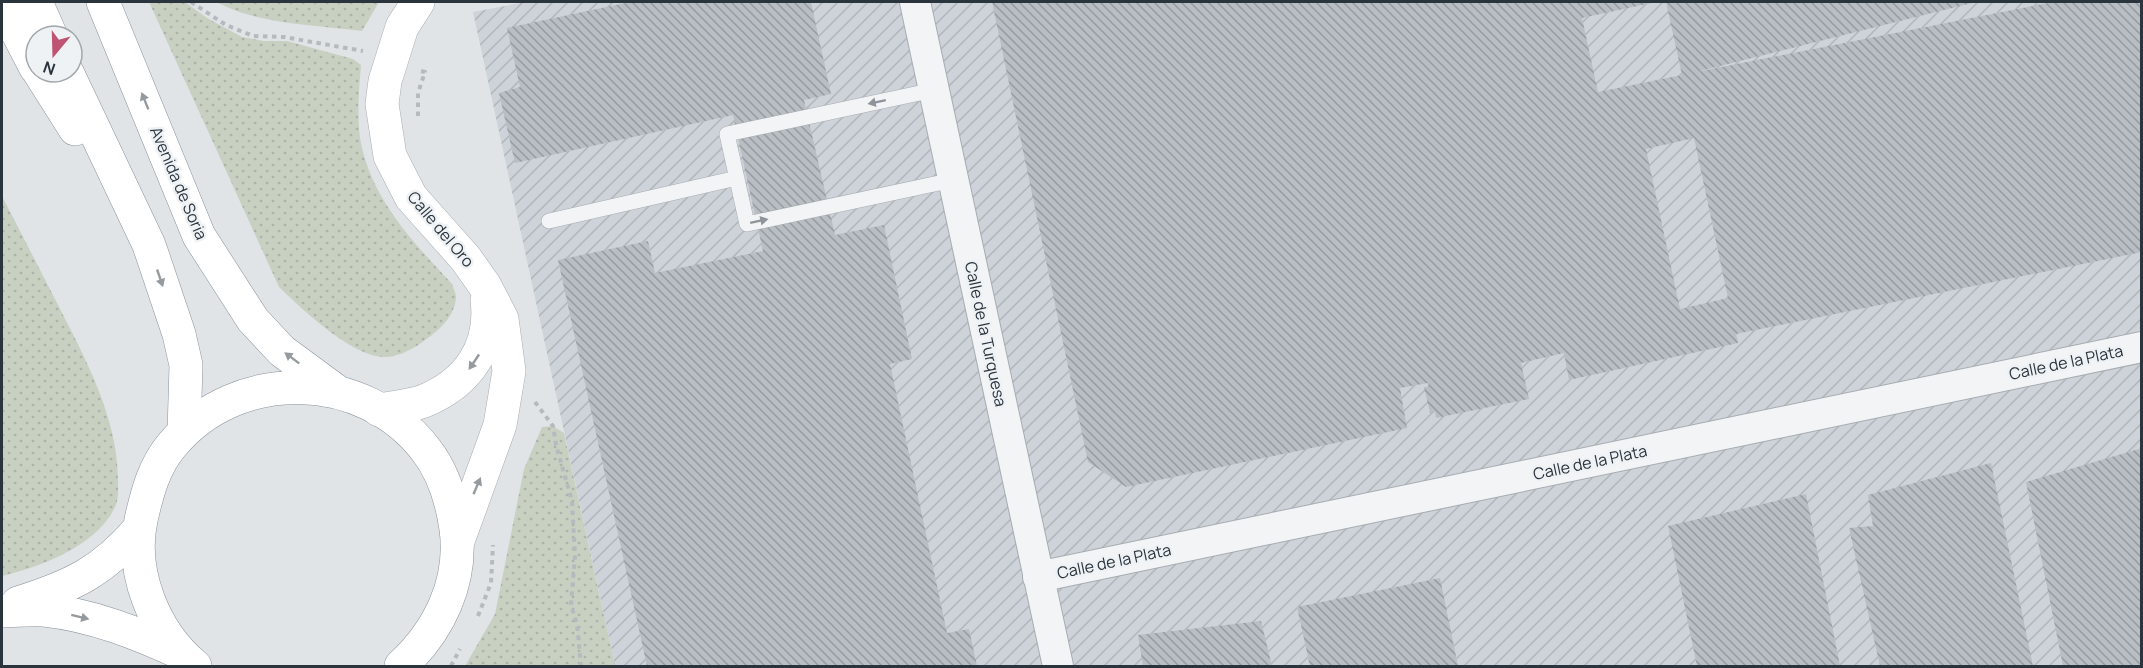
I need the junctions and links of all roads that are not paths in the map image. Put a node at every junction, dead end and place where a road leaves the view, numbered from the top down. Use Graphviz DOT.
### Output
graph roads {
  1 [pos="36,2"];
  2 [pos="103,2"];
  3 [pos="418,2"];
  4 [pos="915,2"];
  5 [pos="2,3"];
  6 [pos="46,24"];
  7 [pos="24,45"];
  8 [pos="47,84"];
  9 [pos="73,84"];
  10 [pos="934,90"];
  11 [pos="736,178"];
  12 [pos="953,180"];
  13 [pos="549,220"];
  14 [pos="149,245"];
  15 [pos="485,286"];
  16 [pos="2142,347"];
  17 [pos="339,393"];
  18 [pos="379,410"];
  19 [pos="184,432"];
  20 [pos="139,529"];
  21 [pos="458,541"];
  22 [pos="1038,577"];
  23 [pos="2,610"];
  24 [pos="188,660"];
  25 [pos="410,662"];
  26 [pos="1058,666"];
  1 -- 6 [label="main road"];
  17 -- 2 [label="main road, Avenida de Soria, one-way"];
  3 -- 15 [label="main road, Calle del Oro"];
  4 -- 10 [label="street, Calle de la Turquesa"];
  5 -- 7 [label="main road"];
  8 -- 14 [label="main road"];
  9 -- 14 [label="main road"];
  10 -- 11 [label="lane, one-way"];
  10 -- 12 [label="street, Calle de la Turquesa"];
  11 -- 12 [label="lane, one-way"];
  11 -- 13 [label="lane"];
  12 -- 22 [label="street, Calle de la Turquesa"];
  14 -- 19 [label="main road, one-way"];
  15 -- 18 [label="main road, Calle del Oro, one-way"];
  21 -- 15 [label="main road, Calle del Oro, one-way"];
  16 -- 22 [label="street, Calle de la Plata"];
  17 -- 18 [label="main road"];
  17 -- 19 [label="main road"];
  18 -- 21 [label="main road"];
  19 -- 20 [label="main road"];
  20 -- 23 [label="main road"];
  20 -- 24 [label="main road"];
  21 -- 25 [label="main road"];
  22 -- 26 [label="street, Calle de la Turquesa"];
  23 -- 24 [label="main road, one-way"];
}
